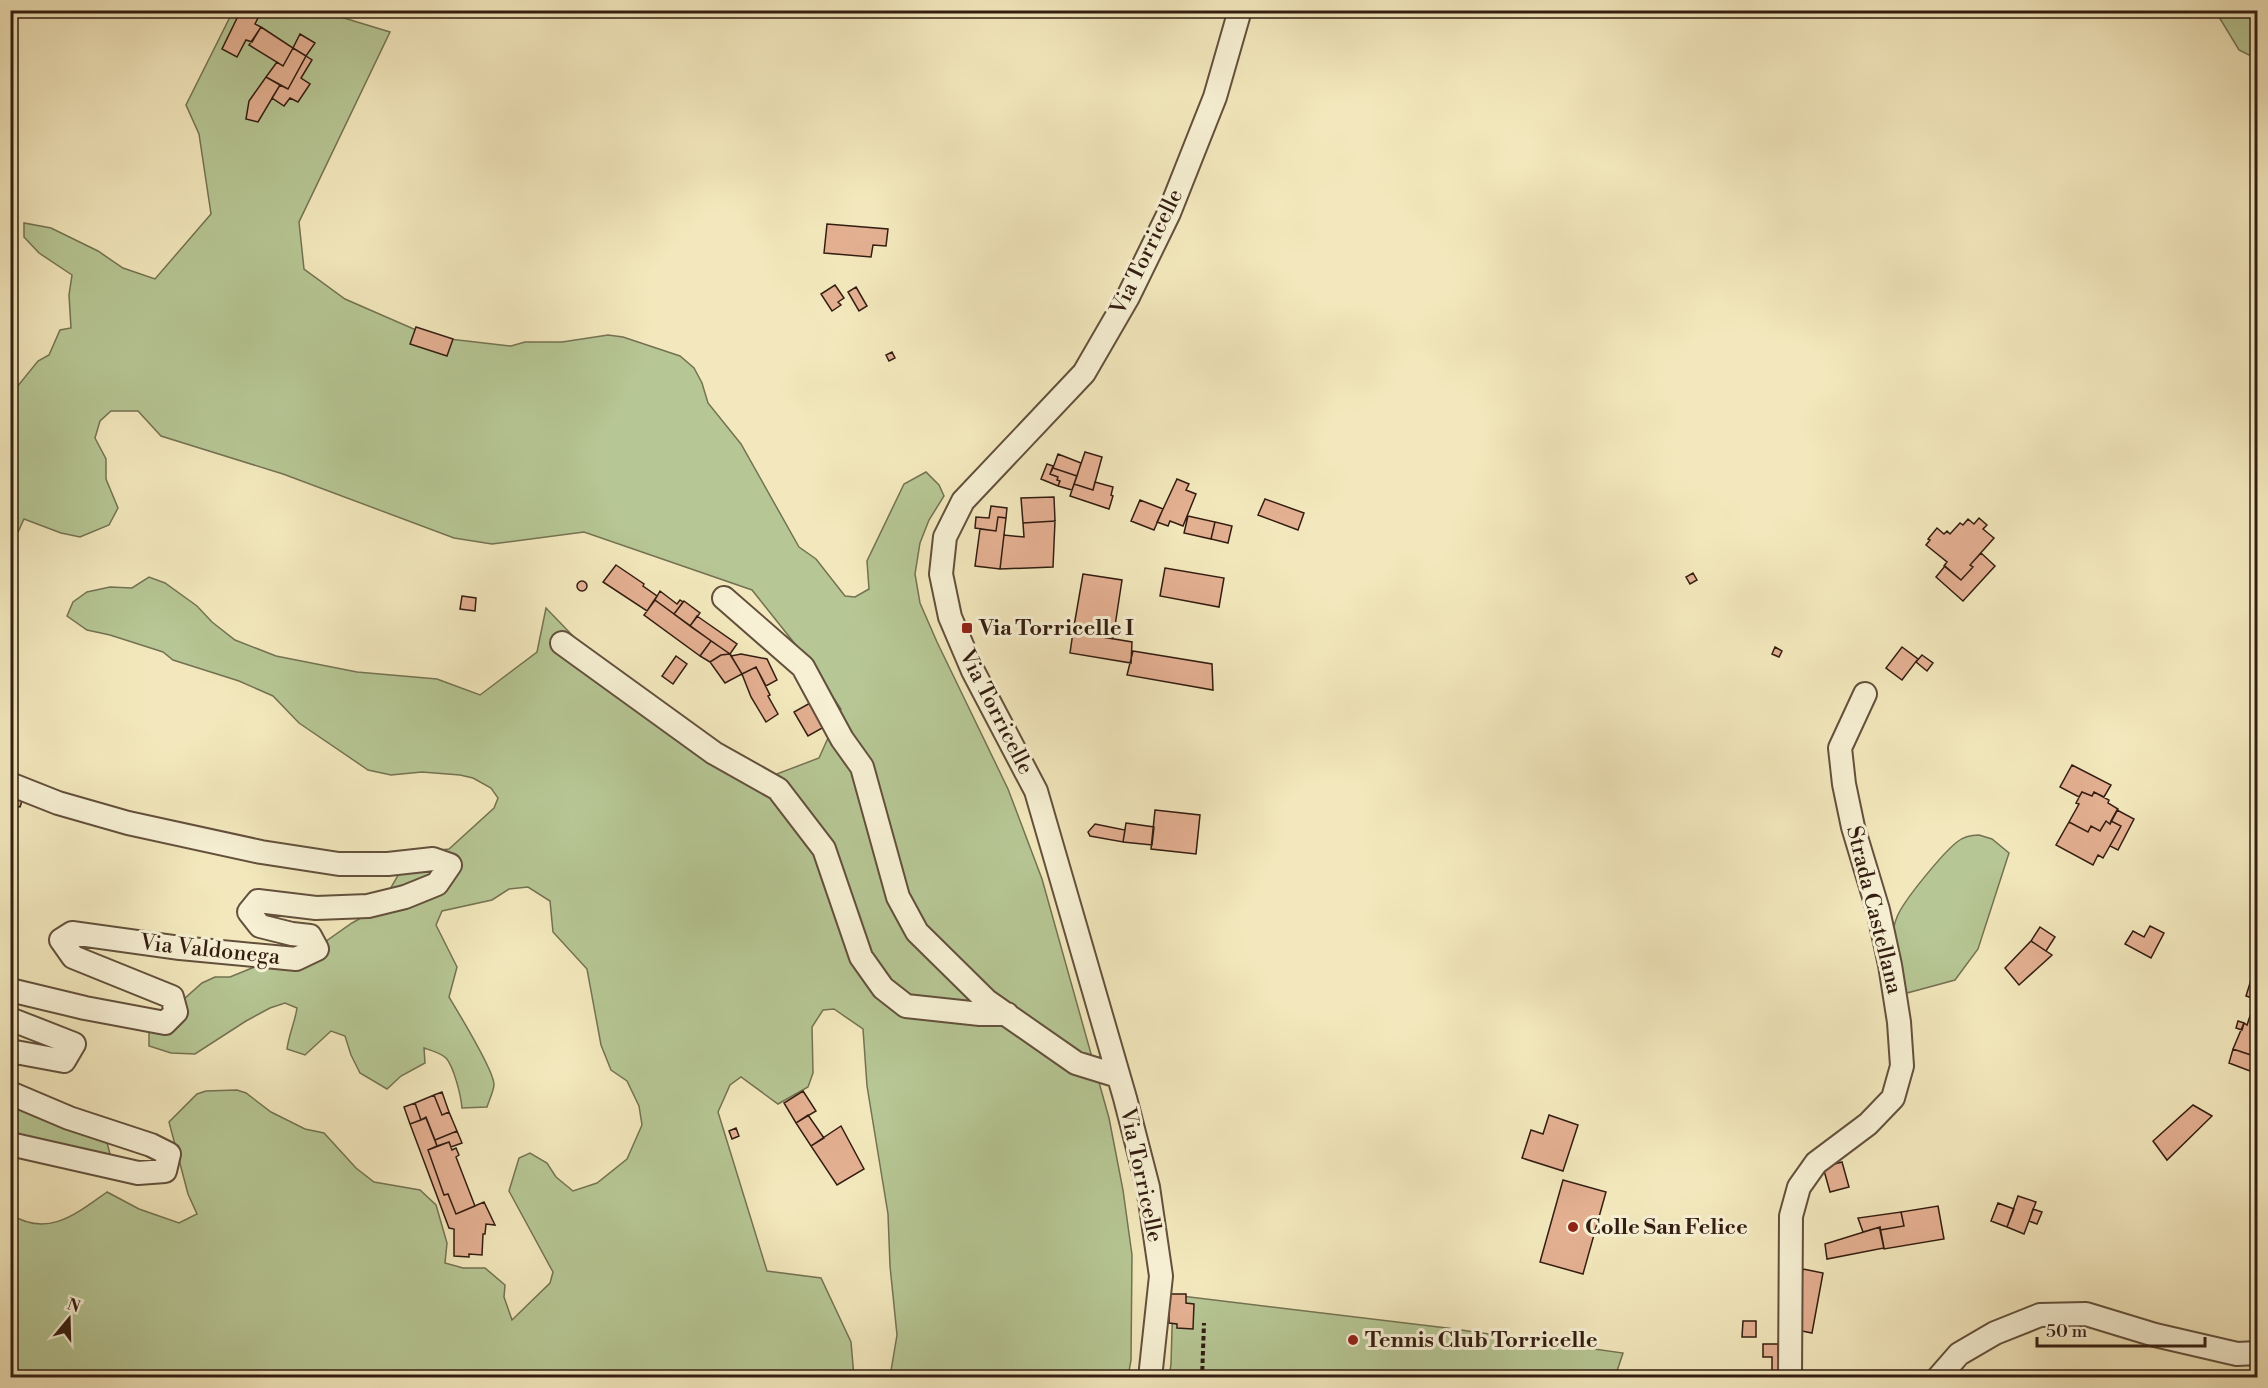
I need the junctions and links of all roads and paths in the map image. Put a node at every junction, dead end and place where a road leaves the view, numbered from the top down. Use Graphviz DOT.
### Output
graph roads {
  1 [pos="1240,10"];
  2 [pos="723,598"];
  3 [pos="562,643"];
  4 [pos="1865,694"];
  5 [pos="10,784"];
  6 [pos="10,990"];
  7 [pos="1007,1014"];
  8 [pos="10,1019"];
  9 [pos="10,1051"];
  10 [pos="1118,1076"];
  11 [pos="10,1093"];
  12 [pos="10,1144"];
  13 [pos="1204,1323"];
  14 [pos="2258,1353"];
  15 [pos="1150,1377"];
  16 [pos="1203,1377"];
  17 [pos="1790,1377"];
  18 [pos="1938,1377"];
  1 -- 10 [label="street, Via Torricelle"];
  2 -- 7 [label="street"];
  3 -- 7 [label="street"];
  4 -- 17 [label="street, Strada Castellana"];
  5 -- 6 [label="street, Via Valdonega"];
  7 -- 10 [label="street"];
  8 -- 9 [label="street"];
  10 -- 15 [label="street, Via Torricelle"];
  11 -- 12 [label="street"];
  13 -- 16 [label="path"];
  14 -- 18 [label="street"];
}
